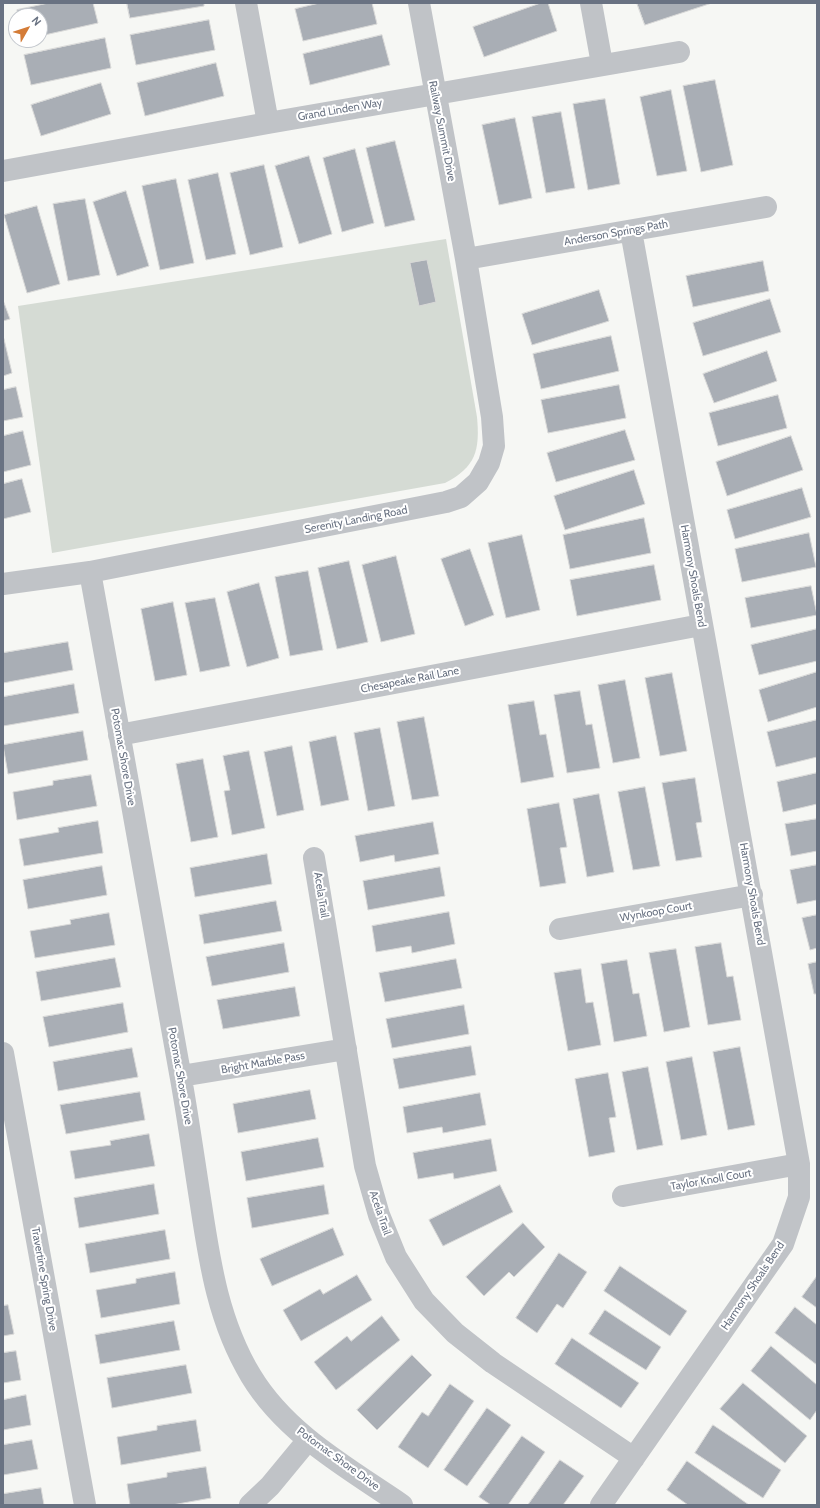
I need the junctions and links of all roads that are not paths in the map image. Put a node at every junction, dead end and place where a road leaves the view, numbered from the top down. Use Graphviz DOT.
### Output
graph roads {
  1 [pos="246,3"];
  2 [pos="418,3"];
  3 [pos="591,3"];
  4 [pos="678,52"];
  5 [pos="602,64"];
  6 [pos="434,94"];
  7 [pos="268,123"];
  8 [pos="3,171"];
  9 [pos="766,207"];
  10 [pos="631,231"];
  11 [pos="466,259"];
  12 [pos="90,572"];
  13 [pos="3,584"];
  14 [pos="701,625"];
  15 [pos="119,735"];
  16 [pos="314,858"];
  17 [pos="752,896"];
  18 [pos="560,929"];
  19 [pos="346,1049"];
  20 [pos="3,1054"];
  21 [pos="180,1076"];
  22 [pos="799,1164"];
  23 [pos="623,1196"];
  24 [pos="308,1440"];
  25 [pos="634,1458"];
  26 [pos="85,1505"];
  27 [pos="250,1505"];
  28 [pos="402,1505"];
  29 [pos="601,1505"];
  1 -- 7 [label="street"];
  2 -- 6 [label="street, Railway Summit Drive"];
  3 -- 5 [label="street"];
  4 -- 5 [label="street, Grand Linden Way"];
  5 -- 6 [label="street, Grand Linden Way"];
  6 -- 7 [label="street, Grand Linden Way"];
  6 -- 11 [label="street, Railway Summit Drive"];
  7 -- 8 [label="street, Grand Linden Way"];
  9 -- 10 [label="street, Anderson Springs Path"];
  10 -- 11 [label="street, Anderson Springs Path"];
  10 -- 14 [label="street, Harmony Shoals Bend"];
  11 -- 12 [label="street, Serenity Landing Road"];
  12 -- 13 [label="street, Serenity Landing Road"];
  12 -- 15 [label="street, Potomac Shore Drive"];
  14 -- 15 [label="street, Chesapeake Rail Lane"];
  14 -- 17 [label="street, Harmony Shoals Bend"];
  15 -- 21 [label="street, Potomac Shore Drive"];
  16 -- 19 [label="street, Acela Trail"];
  17 -- 18 [label="street, Wynkoop Court"];
  17 -- 22 [label="street, Harmony Shoals Bend"];
  19 -- 21 [label="street, Bright Marble Pass"];
  19 -- 25 [label="street, Acela Trail"];
  20 -- 26 [label="street, Travertine Spring Drive"];
  21 -- 24 [label="street, Potomac Shore Drive"];
  22 -- 23 [label="street, Taylor Knoll Court"];
  22 -- 25 [label="street, Harmony Shoals Bend"];
  24 -- 27 [label="street"];
  24 -- 28 [label="street, Potomac Shore Drive"];
  25 -- 29 [label="street, Harmony Shoals Bend"];
}
